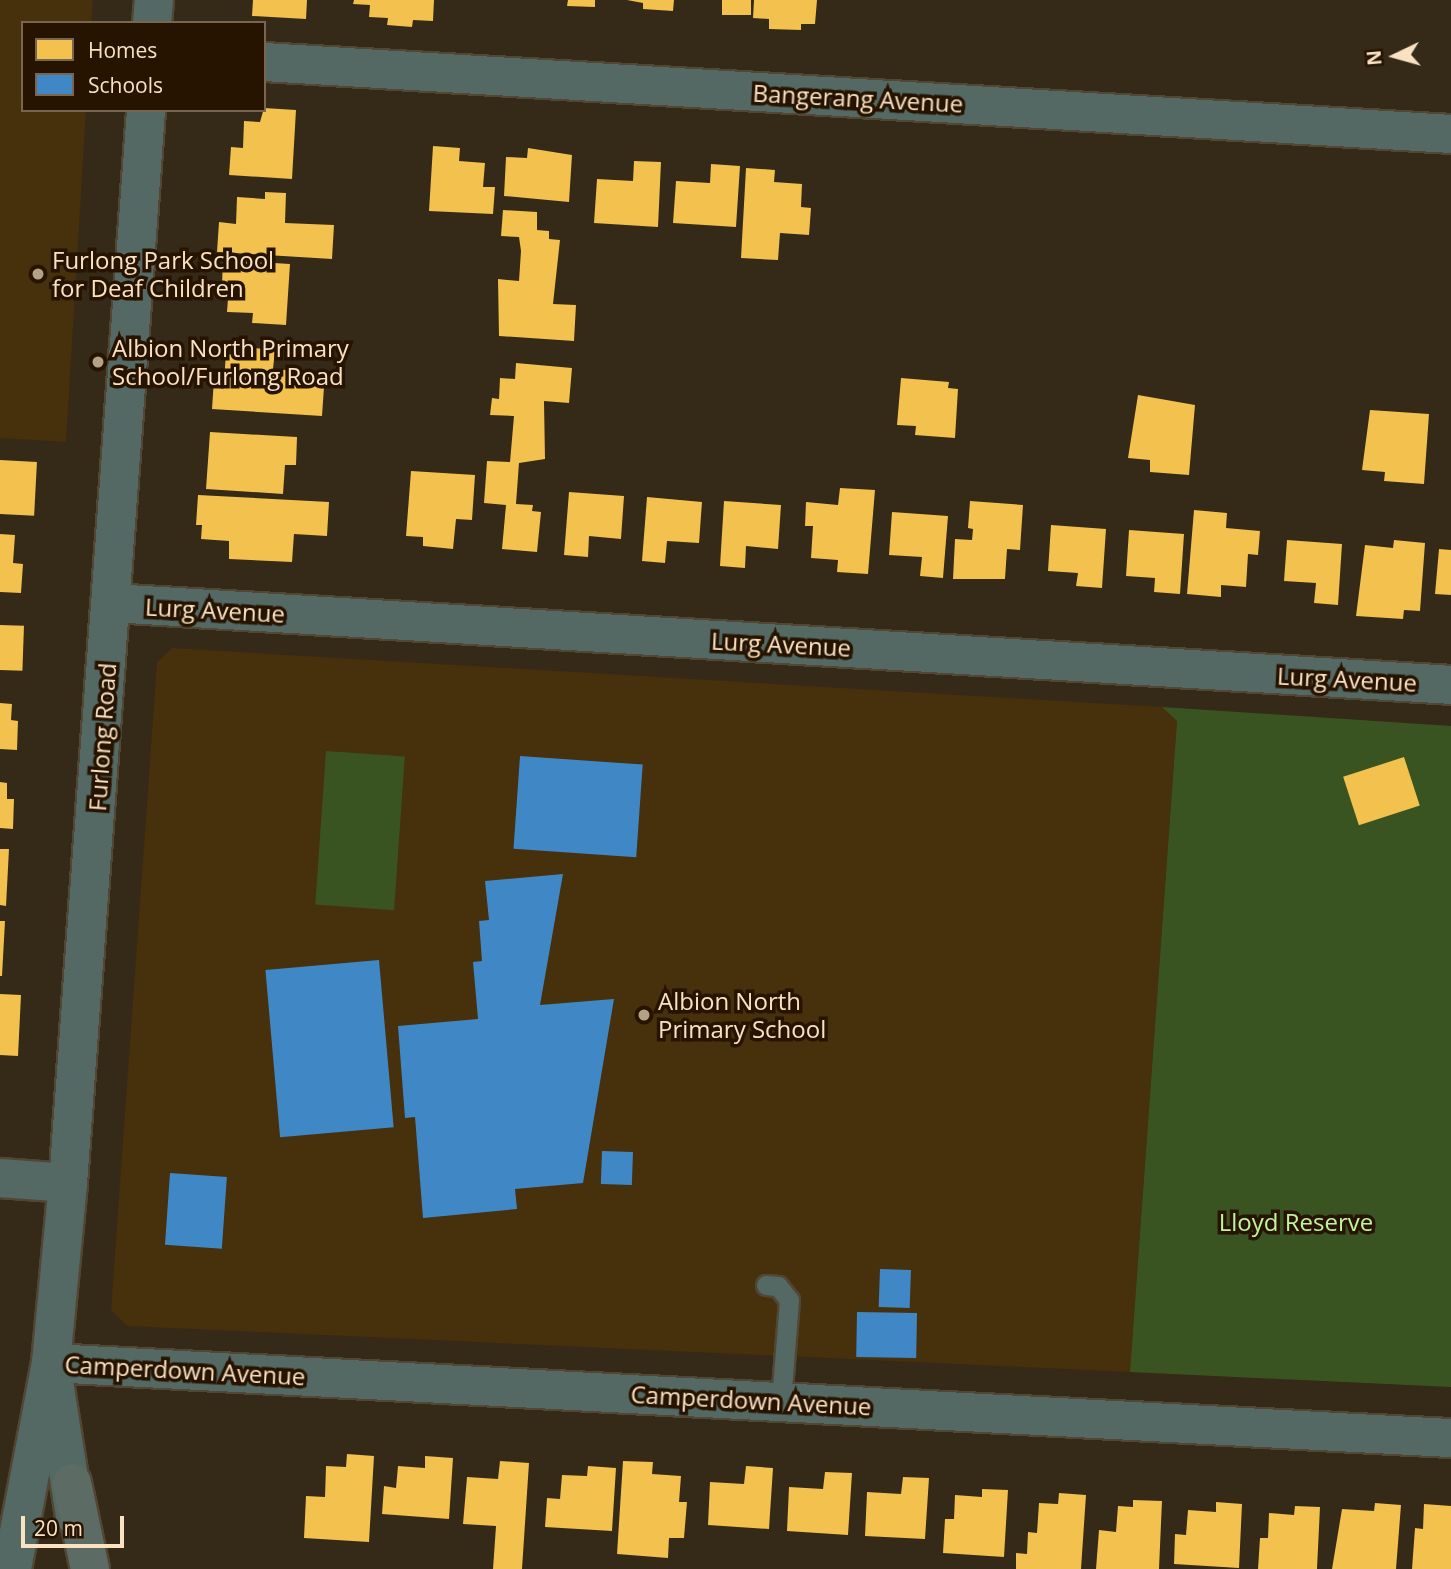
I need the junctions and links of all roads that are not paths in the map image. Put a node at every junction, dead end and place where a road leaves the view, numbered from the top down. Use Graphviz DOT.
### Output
graph roads {
  1 [pos="154,0"];
  2 [pos="152,21"];
  3 [pos="266,62"];
  4 [pos="146,112"];
  5 [pos="1451,134"];
  6 [pos="111,603"];
  7 [pos="1451,685"];
  8 [pos="0,1178"];
  9 [pos="68,1183"];
  10 [pos="766,1284"];
  11 [pos="51,1363"];
  12 [pos="781,1402"];
  13 [pos="1451,1438"];
  14 [pos="72,1483"];
  15 [pos="12,1569"];
  16 [pos="80,1569"];
  17 [pos="90,1569"];
  1 -- 2 [label="street"];
  3 -- 5 [label="street, Bangerang Avenue"];
  4 -- 6 [label="street, Furlong Road"];
  6 -- 7 [label="street, Lurg Avenue"];
  6 -- 9 [label="street, Furlong Road"];
  8 -- 9 [label="street"];
  9 -- 11 [label="street, Furlong Road"];
  10 -- 12 [label="lane"];
  11 -- 12 [label="street, Camperdown Avenue"];
  11 -- 14 [label="street, Furlong Road"];
  11 -- 15 [label="street, Furlong Road"];
  12 -- 13 [label="street, Camperdown Avenue"];
  14 -- 16 [label="street, Furlong Road"];
  14 -- 17 [label="highway"];
}
